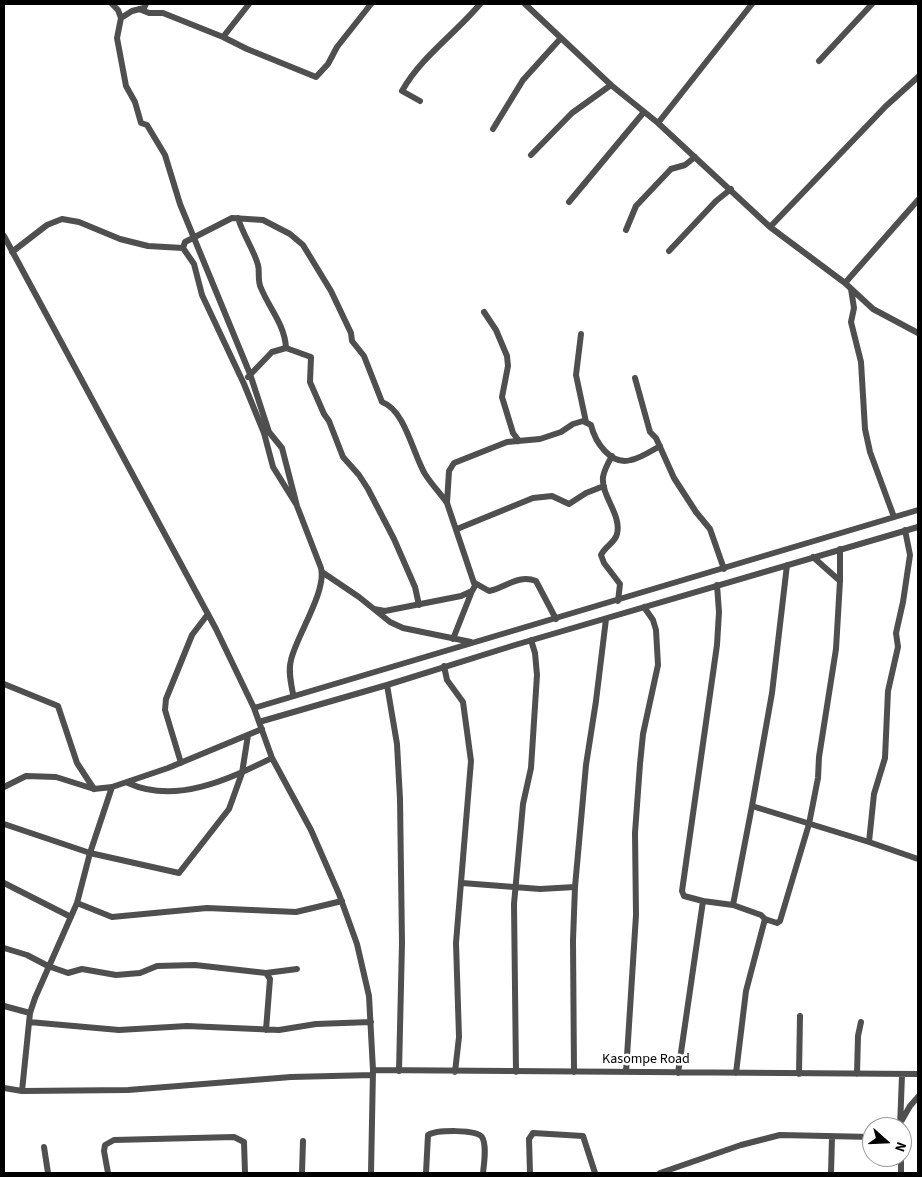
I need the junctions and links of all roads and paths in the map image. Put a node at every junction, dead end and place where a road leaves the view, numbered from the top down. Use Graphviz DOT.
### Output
graph roads {
  1 [pos="112,4"];
  2 [pos="146,4"];
  3 [pos="249,4"];
  4 [pos="371,4"];
  5 [pos="480,4"];
  6 [pos="525,4"];
  7 [pos="752,4"];
  8 [pos="872,4"];
  9 [pos="139,9"];
  10 [pos="121,18"];
  11 [pos="223,37"];
  12 [pos="561,38"];
  13 [pos="819,61"];
  14 [pos="918,77"];
  15 [pos="611,85"];
  16 [pos="420,102"];
  17 [pos="644,112"];
  18 [pos="658,123"];
  19 [pos="493,129"];
  20 [pos="531,155"];
  21 [pos="695,157"];
  22 [pos="731,189"];
  23 [pos="918,200"];
  24 [pos="569,202"];
  25 [pos="238,218"];
  26 [pos="770,227"];
  27 [pos="626,230"];
  28 [pos="4,236"];
  29 [pos="195,239"];
  30 [pos="183,248"];
  31 [pos="669,251"];
  32 [pos="12,252"];
  33 [pos="845,283"];
  34 [pos="851,289"];
  35 [pos="484,312"];
  36 [pos="918,333"];
  37 [pos="581,334"];
  38 [pos="286,348"];
  39 [pos="250,374"];
  40 [pos="635,378"];
  41 [pos="244,384"];
  42 [pos="586,422"];
  43 [pos="519,441"];
  44 [pos="660,446"];
  45 [pos="612,456"];
  46 [pos="604,486"];
  47 [pos="447,503"];
  48 [pos="297,506"];
  49 [pos="918,510"];
  50 [pos="894,517"];
  51 [pos="918,527"];
  52 [pos="457,529"];
  53 [pos="905,530"];
  54 [pos="840,550"];
  55 [pos="813,557"];
  56 [pos="787,565"];
  57 [pos="724,569"];
  58 [pos="322,572"];
  59 [pos="840,581"];
  60 [pos="476,583"];
  61 [pos="716,586"];
  62 [pos="472,591"];
  63 [pos="618,601"];
  64 [pos="419,605"];
  65 [pos="644,607"];
  66 [pos="374,609"];
  67 [pos="208,614"];
  68 [pos="556,619"];
  69 [pos="606,619"];
  70 [pos="453,639"];
  71 [pos="531,640"];
  72 [pos="475,642"];
  73 [pos="444,666"];
  74 [pos="4,684"];
  75 [pos="387,686"];
  76 [pos="293,694"];
  77 [pos="254,708"];
  78 [pos="259,722"];
  79 [pos="262,729"];
  80 [pos="248,735"];
  81 [pos="272,758"];
  82 [pos="181,763"];
  83 [pos="242,773"];
  84 [pos="128,782"];
  85 [pos="4,786"];
  86 [pos="112,787"];
  87 [pos="94,789"];
  88 [pos="752,806"];
  89 [pos="4,824"];
  90 [pos="809,824"];
  91 [pos="869,842"];
  92 [pos="90,853"];
  93 [pos="918,859"];
  94 [pos="4,883"];
  95 [pos="462,883"];
  96 [pos="576,887"];
  97 [pos="515,888"];
  98 [pos="342,901"];
  99 [pos="703,902"];
  100 [pos="78,903"];
  101 [pos="733,905"];
  102 [pos="71,917"];
  103 [pos="765,919"];
  104 [pos="4,948"];
  105 [pos="48,966"];
  106 [pos="297,969"];
  107 [pos="266,973"];
  108 [pos="4,1006"];
  109 [pos="30,1013"];
  110 [pos="800,1016"];
  111 [pos="29,1022"];
  112 [pos="371,1022"];
  113 [pos="861,1022"];
  114 [pos="266,1030"];
  115 [pos="399,1071"];
  116 [pos="373,1072"];
  117 [pos="455,1072"];
  118 [pos="516,1072"];
  119 [pos="574,1072"];
  120 [pos="626,1072"];
  121 [pos="678,1073"];
  122 [pos="736,1073"];
  123 [pos="799,1074"];
  124 [pos="857,1074"];
  125 [pos="902,1074"];
  126 [pos="918,1074"];
  127 [pos="4,1088"];
  128 [pos="22,1091"];
  129 [pos="918,1097"];
  130 [pos="900,1117"];
  131 [pos="904,1117"];
  132 [pos="832,1137"];
  133 [pos="862,1137"];
  134 [pos="303,1141"];
  135 [pos="44,1147"];
  136 [pos="48,1173"];
  137 [pos="108,1173"];
  138 [pos="245,1173"];
  139 [pos="302,1173"];
  140 [pos="371,1173"];
  141 [pos="426,1173"];
  142 [pos="483,1173"];
  143 [pos="530,1173"];
  144 [pos="595,1173"];
  145 [pos="661,1173"];
  146 [pos="832,1173"];
  1 -- 10 [label="street"];
  2 -- 9 [label="street"];
  3 -- 11 [label="street"];
  4 -- 11 [label="street"];
  5 -- 16 [label="street"];
  6 -- 12 [label="street"];
  7 -- 18 [label="street"];
  8 -- 13 [label="street"];
  9 -- 10 [label="street"];
  9 -- 11 [label="street"];
  10 -- 29 [label="street"];
  12 -- 15 [label="street"];
  12 -- 19 [label="street"];
  14 -- 26 [label="street"];
  15 -- 17 [label="street"];
  15 -- 20 [label="street"];
  17 -- 18 [label="street"];
  17 -- 24 [label="street"];
  18 -- 21 [label="street"];
  21 -- 22 [label="street"];
  21 -- 27 [label="street"];
  22 -- 26 [label="street"];
  22 -- 31 [label="street"];
  23 -- 33 [label="street"];
  25 -- 29 [label="street"];
  25 -- 38 [label="street"];
  25 -- 47 [label="street"];
  26 -- 33 [label="street"];
  28 -- 32 [label="street"];
  29 -- 30 [label="street"];
  29 -- 39 [label="street"];
  30 -- 32 [label="street"];
  30 -- 41 [label="street"];
  32 -- 67 [label="street"];
  33 -- 34 [label="street"];
  34 -- 36 [label="street"];
  34 -- 50 [label="street"];
  35 -- 43 [label="street"];
  37 -- 42 [label="street"];
  38 -- 39 [label="street"];
  38 -- 64 [label="street"];
  39 -- 41 [label="street"];
  39 -- 48 [label="street"];
  40 -- 44 [label="street"];
  41 -- 48 [label="street"];
  42 -- 43 [label="street"];
  42 -- 45 [label="street"];
  43 -- 47 [label="street"];
  44 -- 45 [label="street"];
  44 -- 57 [label="street"];
  45 -- 46 [label="street"];
  46 -- 52 [label="street"];
  46 -- 63 [label="street"];
  47 -- 52 [label="street"];
  48 -- 58 [label="street"];
  49 -- 50 [label="street"];
  50 -- 57 [label="street"];
  51 -- 53 [label="street"];
  52 -- 60 [label="street"];
  53 -- 54 [label="street"];
  53 -- 91 [label="street"];
  54 -- 55 [label="street"];
  54 -- 59 [label="street"];
  55 -- 56 [label="street"];
  55 -- 59 [label="street"];
  56 -- 61 [label="street"];
  56 -- 88 [label="street"];
  57 -- 63 [label="street"];
  58 -- 66 [label="street"];
  58 -- 76 [label="street"];
  59 -- 90 [label="street"];
  60 -- 62 [label="street"];
  60 -- 68 [label="street"];
  61 -- 65 [label="street"];
  61 -- 99 [label="street"];
  62 -- 64 [label="street"];
  62 -- 70 [label="street"];
  63 -- 68 [label="street"];
  64 -- 66 [label="street"];
  65 -- 69 [label="street"];
  65 -- 120 [label="street"];
  66 -- 70 [label="street"];
  67 -- 77 [label="street"];
  67 -- 82 [label="street"];
  68 -- 72 [label="street"];
  69 -- 71 [label="street"];
  69 -- 96 [label="street"];
  70 -- 72 [label="street"];
  71 -- 73 [label="street"];
  71 -- 97 [label="street"];
  72 -- 76 [label="street"];
  73 -- 75 [label="street"];
  73 -- 95 [label="street"];
  74 -- 87 [label="street"];
  75 -- 78 [label="street"];
  75 -- 115 [label="street"];
  76 -- 77 [label="street"];
  77 -- 78 [label="street"];
  78 -- 79 [label="street"];
  79 -- 80 [label="street"];
  79 -- 81 [label="street"];
  80 -- 82 [label="street"];
  80 -- 83 [label="street"];
  81 -- 83 [label="street"];
  81 -- 98 [label="street"];
  82 -- 84 [label="street"];
  83 -- 84 [label="street"];
  83 -- 92 [label="street"];
  84 -- 86 [label="street"];
  85 -- 87 [label="street"];
  86 -- 87 [label="street"];
  86 -- 92 [label="street"];
  88 -- 90 [label="street"];
  88 -- 101 [label="street"];
  89 -- 92 [label="street"];
  90 -- 91 [label="street"];
  90 -- 103 [label="street"];
  91 -- 93 [label="street"];
  92 -- 100 [label="street"];
  94 -- 102 [label="street"];
  95 -- 97 [label="street"];
  95 -- 117 [label="street"];
  96 -- 97 [label="street"];
  96 -- 119 [label="street"];
  97 -- 118 [label="street"];
  98 -- 100 [label="street"];
  98 -- 112 [label="street"];
  99 -- 101 [label="street"];
  99 -- 121 [label="street"];
  100 -- 102 [label="street"];
  101 -- 103 [label="street"];
  102 -- 105 [label="street"];
  103 -- 122 [label="street"];
  104 -- 105 [label="street"];
  105 -- 107 [label="street"];
  105 -- 109 [label="street"];
  106 -- 107 [label="street"];
  107 -- 114 [label="street"];
  108 -- 109 [label="street"];
  109 -- 111 [label="street"];
  110 -- 123 [label="street"];
  111 -- 114 [label="street"];
  111 -- 128 [label="street"];
  112 -- 114 [label="street"];
  112 -- 116 [label="street"];
  113 -- 124 [label="street"];
  115 -- 116 [label="street, Kasompe Road"];
  115 -- 117 [label="street, Kasompe Road"];
  116 -- 128 [label="street, Kasompe Road"];
  116 -- 140 [label="street"];
  117 -- 118 [label="street, Kasompe Road"];
  118 -- 119 [label="street, Kasompe Road"];
  119 -- 120 [label="street, Kasompe Road"];
  120 -- 121 [label="street, Kasompe Road"];
  121 -- 122 [label="street, Kasompe Road"];
  122 -- 123 [label="street, Kasompe Road"];
  123 -- 124 [label="street, Kasompe Road"];
  124 -- 125 [label="street, Kasompe Road"];
  125 -- 126 [label="street, Kasompe Road"];
  125 -- 130 [label="street"];
  127 -- 128 [label="street, Kasompe Road"];
  129 -- 131 [label="street"];
  132 -- 133 [label="street"];
  132 -- 145 [label="street"];
  132 -- 146 [label="street"];
  134 -- 139 [label="street"];
  135 -- 136 [label="street"];
  137 -- 138 [label="street"];
  141 -- 142 [label="street"];
  143 -- 144 [label="street"];
}
